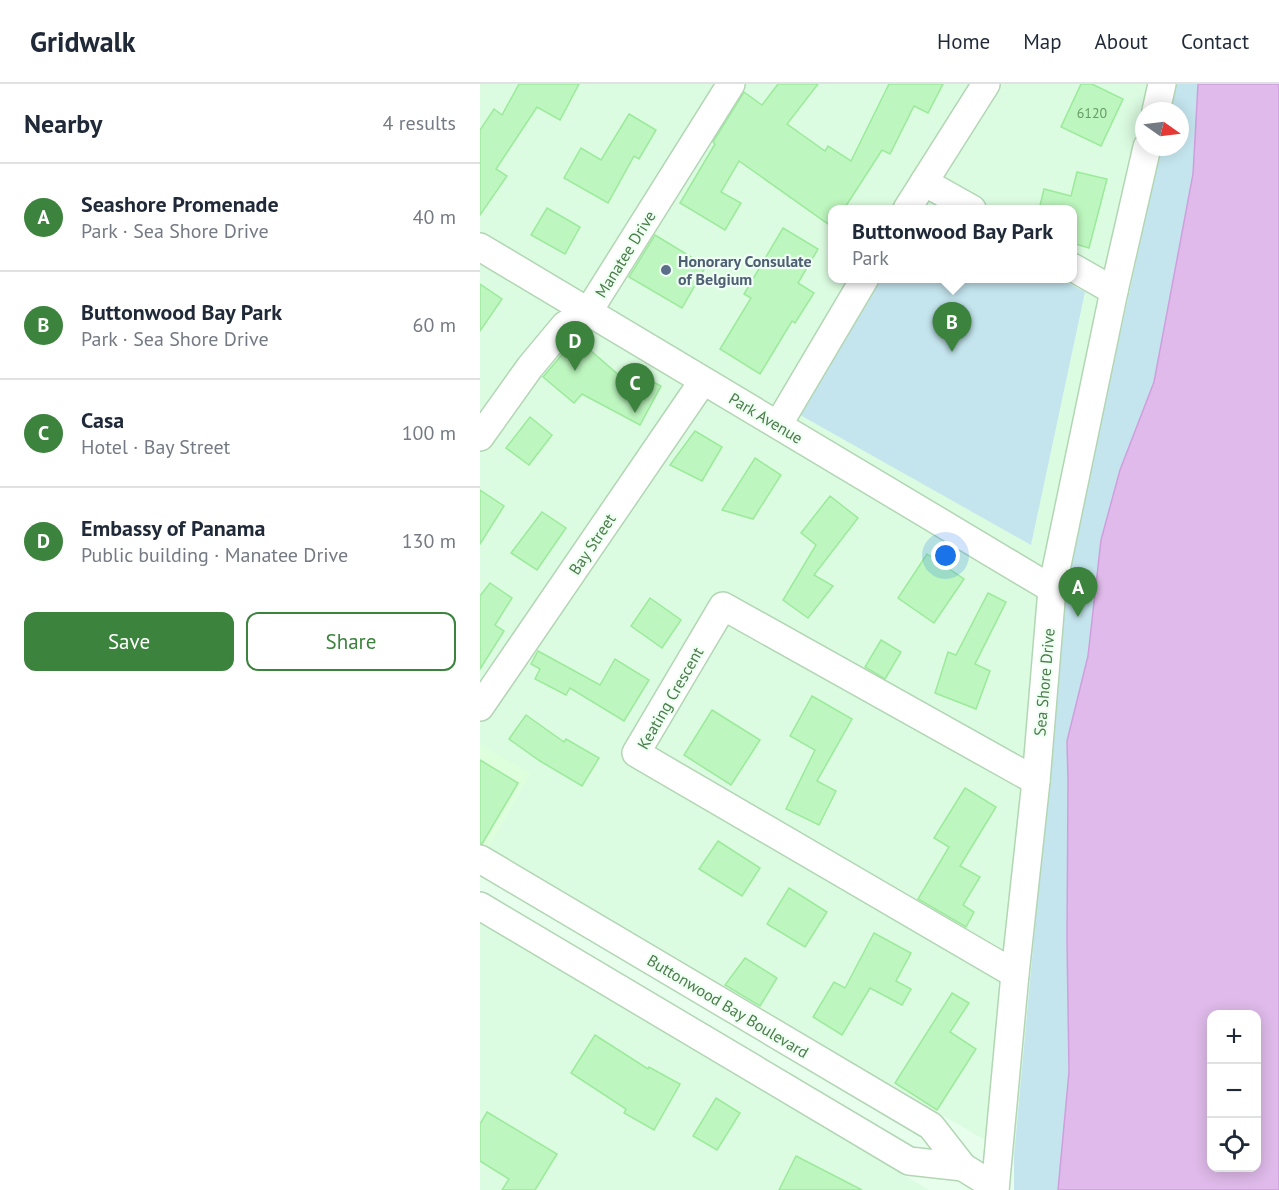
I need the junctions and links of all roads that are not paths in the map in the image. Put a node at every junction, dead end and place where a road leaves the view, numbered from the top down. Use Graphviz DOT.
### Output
graph roads {
  1 [pos="730,84"];
  2 [pos="986,84"];
  3 [pos="1162,84"];
  4 [pos="1158,102"];
  5 [pos="1145,156"];
  6 [pos="924,182"];
  7 [pos="910,205"];
  8 [pos="963,205"];
  9 [pos="480,247"];
  10 [pos="1077,270"];
  11 [pos="864,283"];
  12 [pos="1114,291"];
  13 [pos="588,312"];
  14 [pos="703,381"];
  15 [pos="777,425"];
  16 [pos="480,438"];
  17 [pos="1052,589"];
  18 [pos="480,707"];
  19 [pos="1036,780"];
  20 [pos="480,859"];
  21 [pos="480,906"];
  22 [pos="1015,974"];
  23 [pos="963,1167"];
  24 [pos="995,1188"];
  1 -- 13 [label="street, Manatee Drive"];
  2 -- 6 [label="street"];
  3 -- 4 [label="street"];
  5 -- 12 [label="street, Sea Shore Drive"];
  6 -- 7 [label="street"];
  6 -- 8 [label="street"];
  9 -- 13 [label="street, Park Avenue"];
  10 -- 12 [label="street"];
  11 -- 15 [label="street"];
  12 -- 17 [label="street, Sea Shore Drive"];
  13 -- 14 [label="street, Park Avenue"];
  13 -- 16 [label="street, Manatee Drive"];
  14 -- 15 [label="street, Park Avenue"];
  14 -- 18 [label="street, Bay Street"];
  15 -- 17 [label="street, Park Avenue"];
  17 -- 19 [label="street, Sea Shore Drive"];
  19 -- 22 [label="street, Sea Shore Drive"];
  19 -- 22 [label="street, Keating Crescent"];
  20 -- 23 [label="street, Buttonwood Bay Boulevard"];
  21 -- 23 [label="street, Buttonwood Bay Boulevard"];
  22 -- 24 [label="street, Sea Shore Drive"];
  23 -- 24 [label="street, Buttonwood Bay Boulevard"];
}
